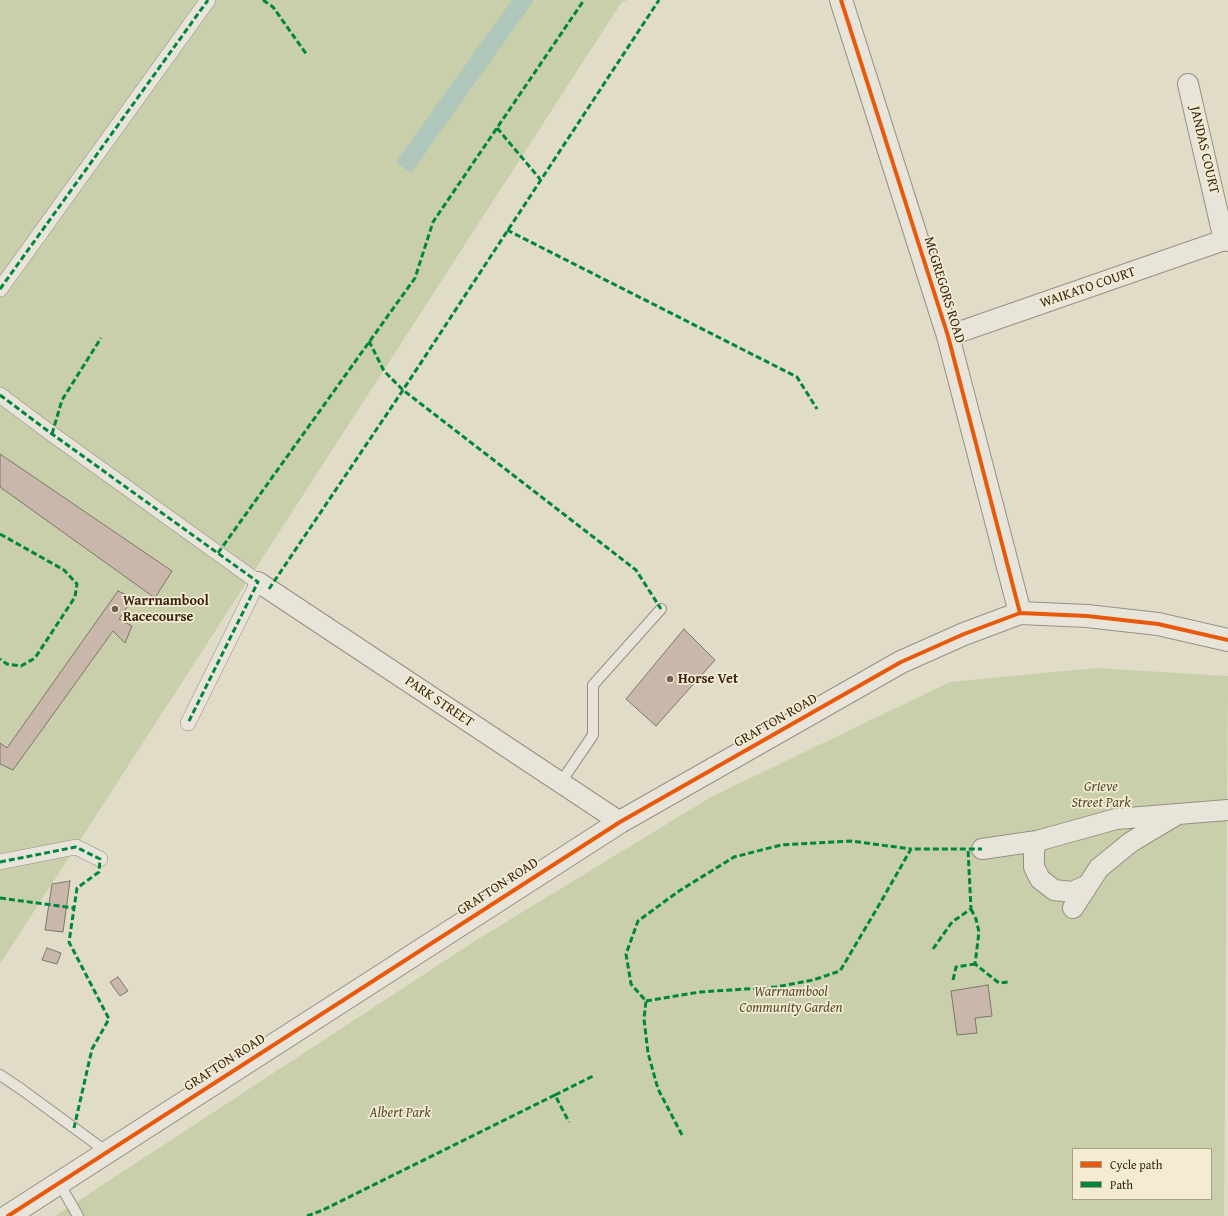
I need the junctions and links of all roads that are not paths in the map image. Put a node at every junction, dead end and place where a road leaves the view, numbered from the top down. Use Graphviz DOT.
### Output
graph roads {
  1 [pos="208,0"];
  2 [pos="842,0"];
  3 [pos="1188,84"];
  4 [pos="1226,240"];
  5 [pos="0,289"];
  6 [pos="948,336"];
  7 [pos="0,394"];
  8 [pos="258,582"];
  9 [pos="661,609"];
  10 [pos="1020,613"];
  11 [pos="1228,640"];
  12 [pos="188,722"];
  13 [pos="561,782"];
  14 [pos="1228,810"];
  15 [pos="1178,814"];
  16 [pos="620,822"];
  17 [pos="1037,840"];
  18 [pos="982,849"];
  19 [pos="100,859"];
  20 [pos="0,862"];
  21 [pos="1088,885"];
  22 [pos="1073,908"];
  23 [pos="0,1075"];
  24 [pos="107,1152"];
  25 [pos="59,1183"];
  26 [pos="8,1216"];
  27 [pos="78,1216"];
  1 -- 5 [label="street"];
  2 -- 6 [label="street, MCGREGORS ROAD"];
  3 -- 4 [label="street, JANDAS COURT"];
  4 -- 6 [label="street, WAIKATO COURT"];
  6 -- 10 [label="street, MCGREGORS ROAD"];
  7 -- 8 [label="street"];
  8 -- 12 [label="street"];
  8 -- 13 [label="street, PARK STREET"];
  9 -- 13 [label="lane"];
  10 -- 11 [label="street"];
  10 -- 16 [label="street, GRAFTON ROAD"];
  13 -- 16 [label="street, PARK STREET"];
  14 -- 15 [label="street"];
  15 -- 17 [label="street"];
  15 -- 21 [label="street"];
  16 -- 24 [label="street, GRAFTON ROAD"];
  17 -- 18 [label="street"];
  17 -- 21 [label="street"];
  19 -- 20 [label="street"];
  21 -- 22 [label="street"];
  23 -- 24 [label="lane"];
  24 -- 25 [label="street, GRAFTON ROAD"];
  25 -- 26 [label="street, GRAFTON ROAD"];
  25 -- 27 [label="lane"];
}
